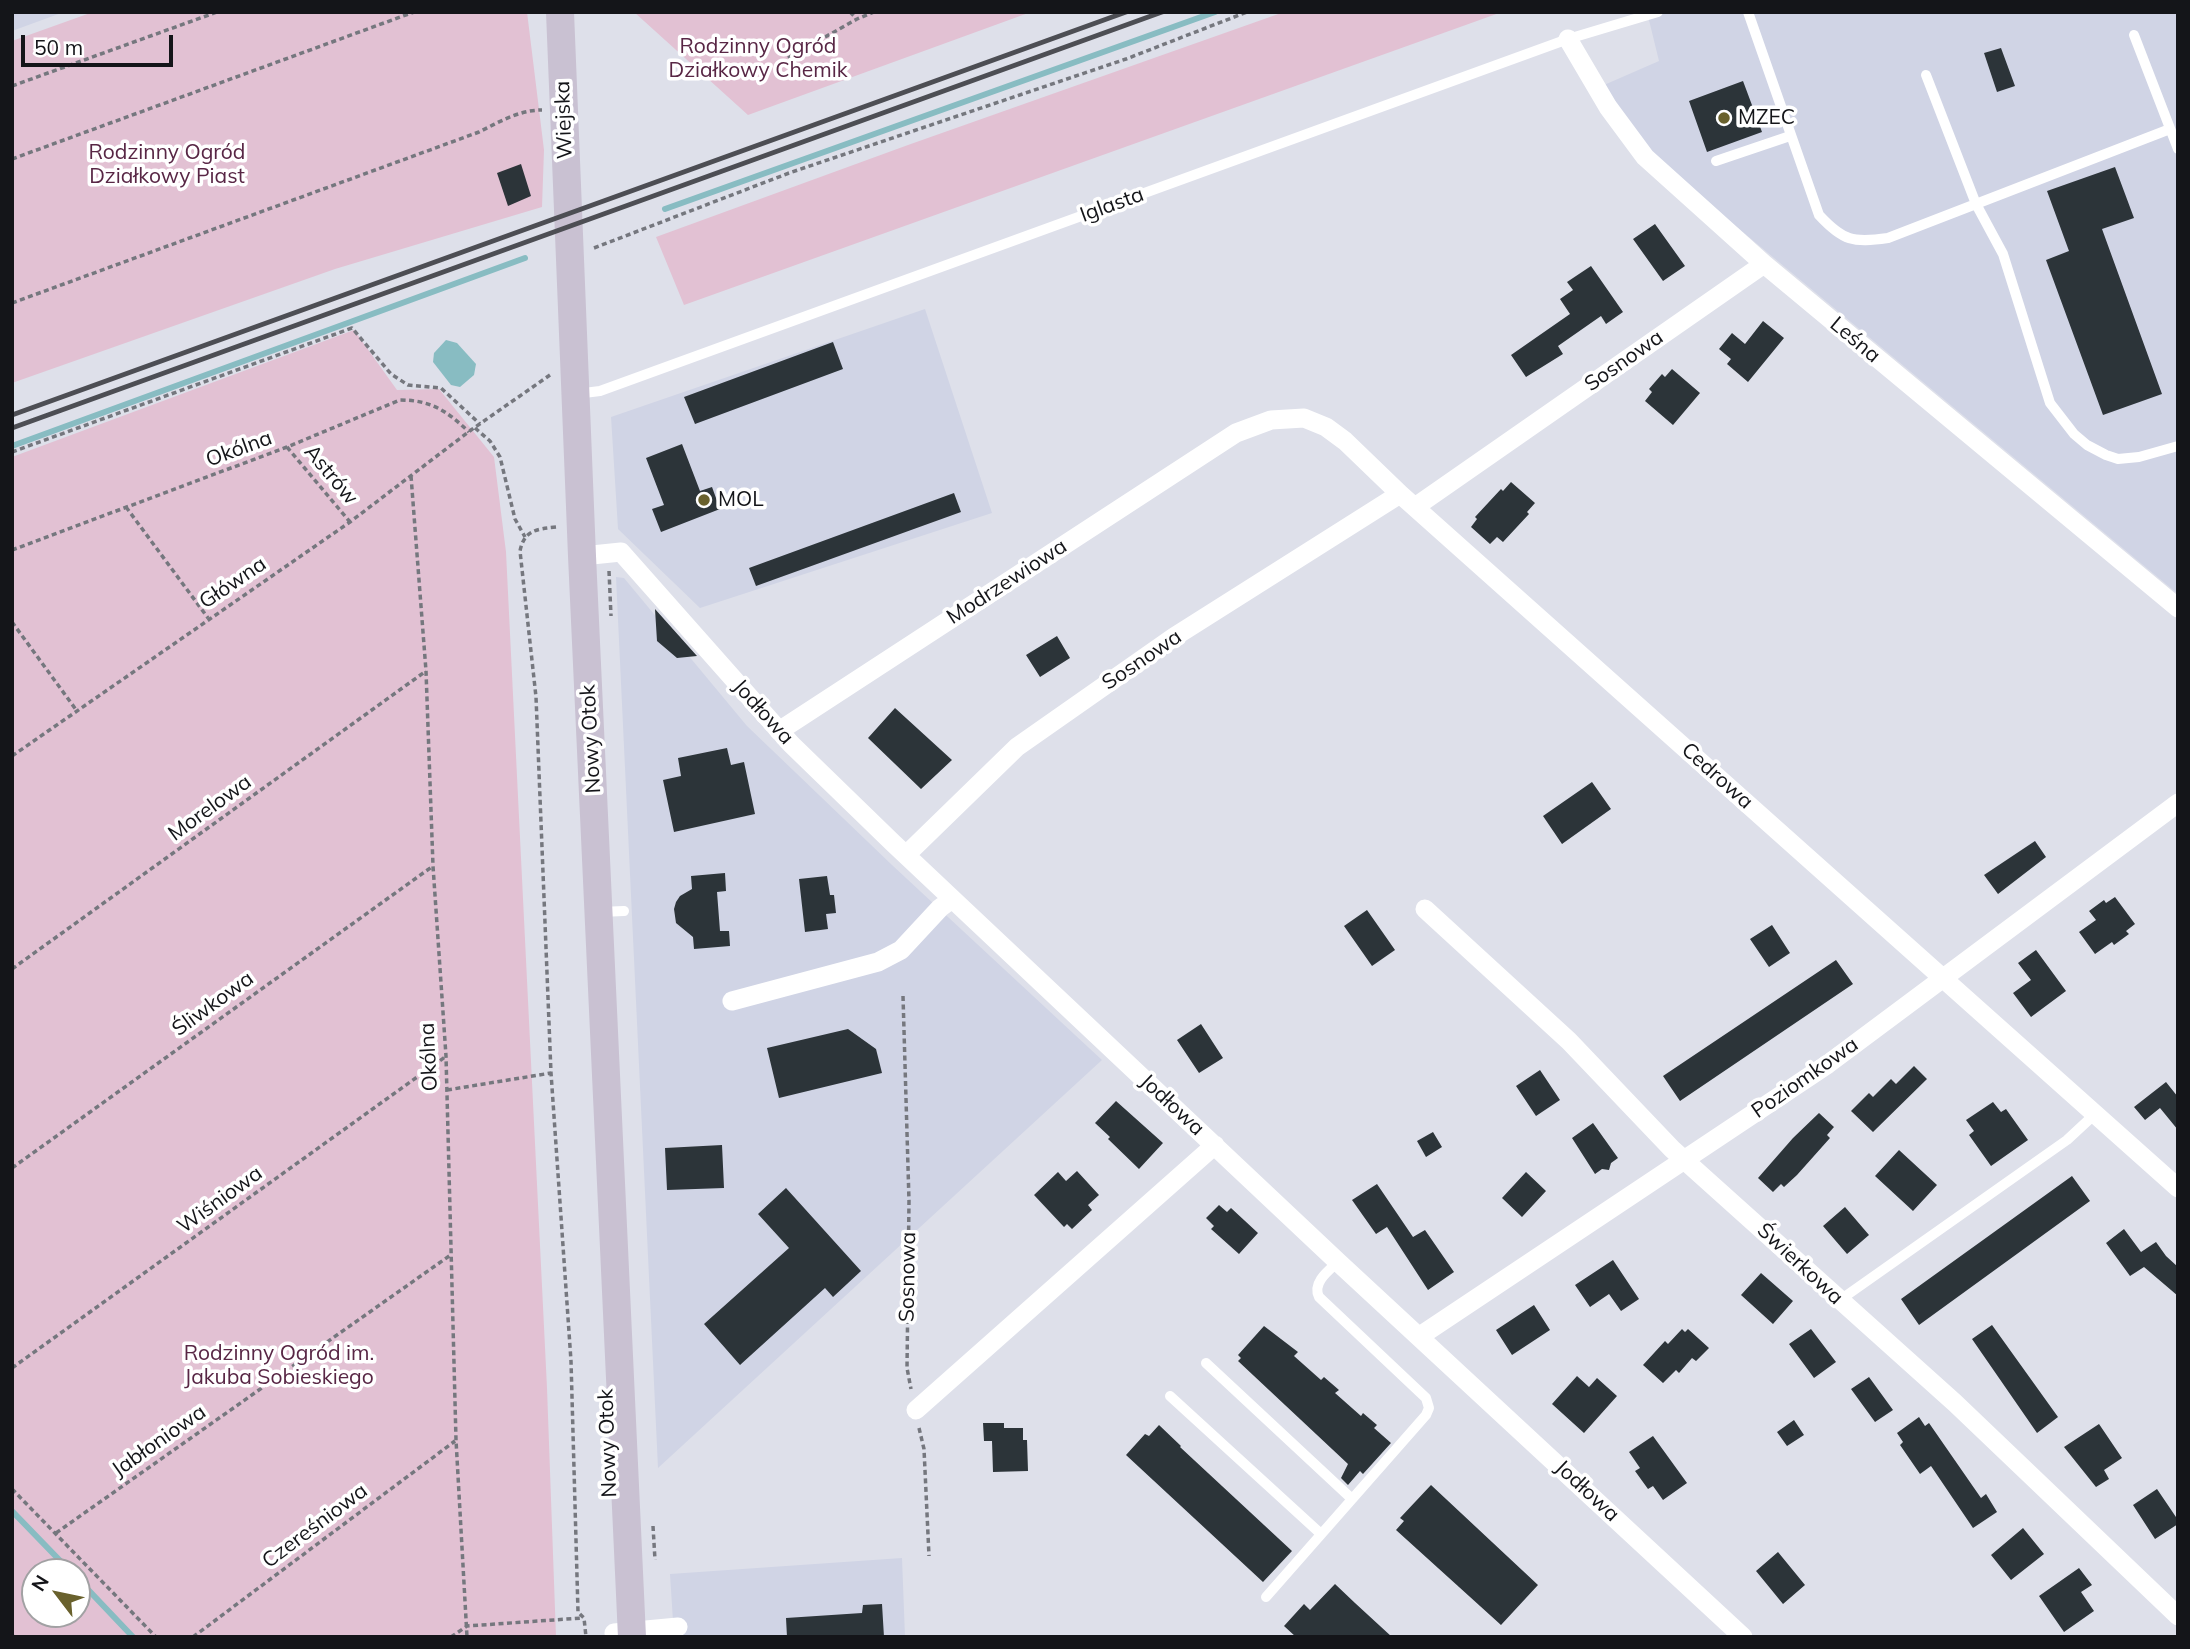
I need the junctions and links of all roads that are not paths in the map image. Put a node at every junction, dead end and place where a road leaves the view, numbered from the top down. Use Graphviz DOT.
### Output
graph roads {
  1 [pos="560,12"];
  2 [pos="1748,12"];
  3 [pos="1653,14"];
  4 [pos="2134,35"];
  5 [pos="1568,39"];
  6 [pos="1926,75"];
  7 [pos="2170,128"];
  8 [pos="1790,136"];
  9 [pos="2178,149"];
  10 [pos="1716,161"];
  11 [pos="1976,204"];
  12 [pos="568,227"];
  13 [pos="1763,264"];
  14 [pos="575,383"];
  15 [pos="1236,433"];
  16 [pos="2178,446"];
  17 [pos="1407,500"];
  18 [pos="582,556"];
  19 [pos="2178,608"];
  20 [pos="779,731"];
  21 [pos="2178,803"];
  22 [pos="906,855"];
  23 [pos="952,899"];
  24 [pos="1425,909"];
  25 [pos="1943,978"];
  26 [pos="733,1001"];
  27 [pos="2095,1114"];
  28 [pos="1214,1145"];
  29 [pos="1686,1159"];
  30 [pos="2178,1188"];
  31 [pos="1338,1262"];
  32 [pos="1839,1300"];
  33 [pos="1420,1336"];
  34 [pos="1206,1363"];
  35 [pos="1170,1396"];
  36 [pos="916,1410"];
  37 [pos="1352,1499"];
  38 [pos="1321,1534"];
  39 [pos="1266,1597"];
  40 [pos="2178,1616"];
  41 [pos="678,1627"];
  42 [pos="623,1634"];
  43 [pos="1743,1637"];
  1 -- 12 [label="main road, Wiejska"];
  2 -- 8 [label="lane"];
  3 -- 5 [label="lane, Iglasta"];
  4 -- 7 [label="lane"];
  5 -- 13 [label="street, Leśna"];
  5 -- 14 [label="lane, Iglasta"];
  6 -- 11 [label="lane"];
  7 -- 9 [label="lane"];
  7 -- 11 [label="lane"];
  8 -- 10 [label="lane"];
  8 -- 11 [label="lane"];
  11 -- 16 [label="lane"];
  12 -- 14 [label="main road, Nowy Otok"];
  13 -- 17 [label="street, Sosnowa"];
  13 -- 19 [label="street, Leśna"];
  14 -- 18 [label="main road, Nowy Otok"];
  15 -- 17 [label="street, Cedrowa"];
  15 -- 20 [label="street, Modrzewiowa"];
  17 -- 22 [label="street, Sosnowa"];
  17 -- 25 [label="street, Cedrowa"];
  18 -- 20 [label="street, Jodłowa"];
  18 -- 42 [label="main road, Nowy Otok"];
  20 -- 22 [label="street, Jodłowa"];
  21 -- 25 [label="street, Poziomkowa"];
  22 -- 23 [label="street, Jodłowa"];
  23 -- 26 [label="street"];
  23 -- 28 [label="street, Jodłowa"];
  24 -- 29 [label="street, Świerkowa"];
  25 -- 27 [label="street, Cedrowa"];
  25 -- 29 [label="street, Poziomkowa"];
  27 -- 30 [label="street, Cedrowa"];
  27 -- 32 [label="lane"];
  28 -- 31 [label="street, Jodłowa"];
  28 -- 36 [label="street"];
  29 -- 32 [label="street, Świerkowa"];
  29 -- 33 [label="street, Poziomkowa"];
  31 -- 33 [label="street, Jodłowa"];
  31 -- 37 [label="lane"];
  32 -- 40 [label="street, Świerkowa"];
  33 -- 43 [label="street, Jodłowa"];
  34 -- 37 [label="lane"];
  35 -- 38 [label="lane"];
  37 -- 38 [label="lane"];
  38 -- 39 [label="lane"];
  41 -- 42 [label="street"];
}
